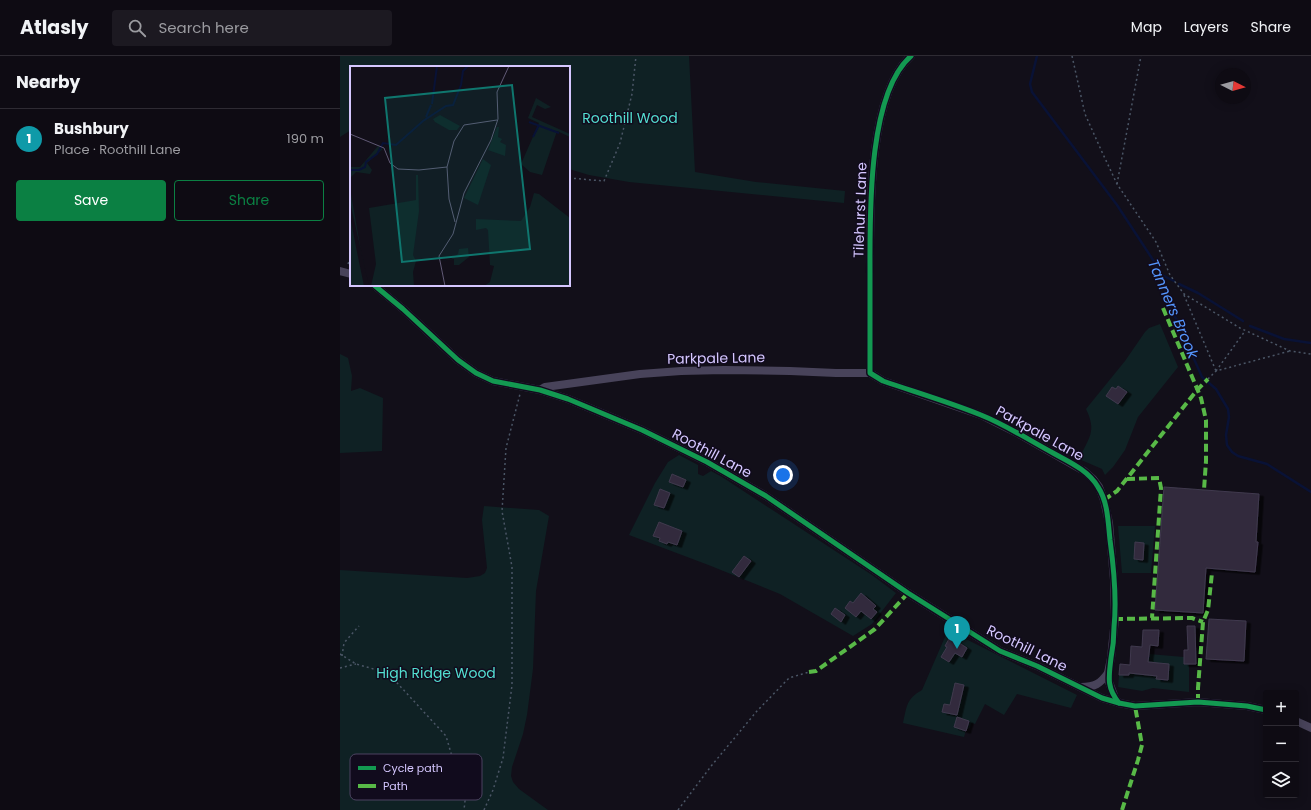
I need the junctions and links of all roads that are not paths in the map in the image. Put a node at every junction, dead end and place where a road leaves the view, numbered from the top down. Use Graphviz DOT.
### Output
graph roads {
  1 [pos="911,56"];
  2 [pos="340,271"];
  3 [pos="350,274"];
  4 [pos="375,286"];
  5 [pos="870,373"];
  6 [pos="569,385"];
  7 [pos="540,390"];
  8 [pos="568,399"];
  9 [pos="1108,673"];
  10 [pos="1080,687"];
  11 [pos="1119,703"];
  12 [pos="1263,709"];
  13 [pos="1299,722"];
  14 [pos="1311,728"];
  1 -- 5 [label="street, Tilehurst Lane"];
  2 -- 3 [label="street"];
  4 -- 7 [label="street, Roothill Lane"];
  5 -- 6 [label="street, Parkpale Lane"];
  5 -- 9 [label="street, Parkpale Lane"];
  6 -- 7 [label="street, Parkpale Lane"];
  6 -- 8 [label="street"];
  7 -- 8 [label="street, Roothill Lane"];
  8 -- 10 [label="street, Roothill Lane"];
  9 -- 10 [label="street"];
  9 -- 11 [label="street, Parkpale Lane"];
  10 -- 11 [label="street, Roothill Lane"];
  11 -- 12 [label="street, Roothill Lane"];
  13 -- 14 [label="street"];
}
